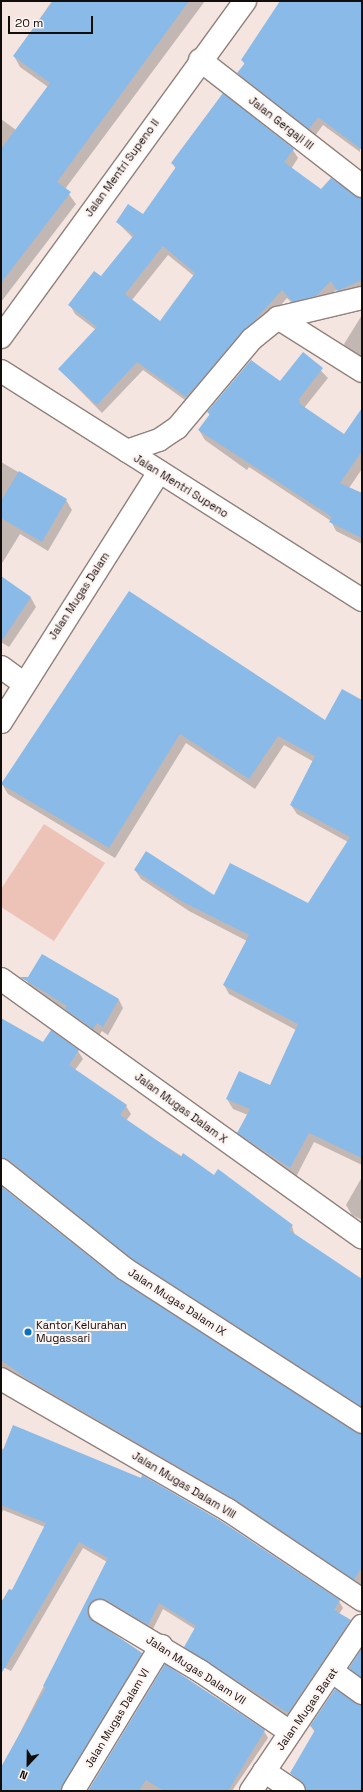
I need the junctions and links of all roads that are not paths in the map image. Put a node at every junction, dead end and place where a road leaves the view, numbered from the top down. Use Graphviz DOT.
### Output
graph roads {
  1 [pos="245,1"];
  2 [pos="200,60"];
  3 [pos="362,186"];
  4 [pos="362,298"];
  5 [pos="278,318"];
  6 [pos="1,337"];
  7 [pos="1,371"];
  8 [pos="362,371"];
  9 [pos="127,451"];
  10 [pos="159,472"];
  11 [pos="362,600"];
  12 [pos="1,667"];
  13 [pos="23,682"];
  14 [pos="1,722"];
  15 [pos="1,979"];
  16 [pos="1,1170"];
  17 [pos="362,1237"];
  18 [pos="1,1379"];
  19 [pos="362,1422"];
  20 [pos="362,1600"];
  21 [pos="100,1611"];
  22 [pos="362,1626"];
  23 [pos="161,1646"];
  24 [pos="333,1672"];
  25 [pos="362,1693"];
  26 [pos="290,1732"];
  27 [pos="264,1772"];
  28 [pos="73,1791"];
  29 [pos="252,1791"];
  30 [pos="294,1791"];
  1 -- 2 [label="street, Jalan Mentri Supeno II"];
  2 -- 3 [label="street, Jalan Gergaji III"];
  2 -- 6 [label="street, Jalan Mentri Supeno II"];
  4 -- 5 [label="street"];
  5 -- 8 [label="street"];
  5 -- 9 [label="street"];
  7 -- 9 [label="street, Jalan Mentri Supeno"];
  9 -- 10 [label="street, Jalan Mentri Supeno"];
  10 -- 11 [label="street, Jalan Mentri Supeno"];
  10 -- 13 [label="street, Jalan Mugas Dalam"];
  12 -- 13 [label="street"];
  13 -- 14 [label="street, Jalan Mugas Dalam"];
  15 -- 17 [label="street, Jalan Mugas Dalam X"];
  16 -- 19 [label="street, Jalan Mugas Dalam IX"];
  18 -- 20 [label="street, Jalan Mugas Dalam VIII"];
  21 -- 23 [label="street, Jalan Mugas Dalam VII"];
  22 -- 24 [label="street, Jalan Mugas Barat"];
  23 -- 26 [label="street, Jalan Mugas Dalam VII"];
  23 -- 28 [label="street, Jalan Mugas Dalam VI"];
  24 -- 25 [label="street"];
  24 -- 26 [label="street, Jalan Mugas Barat"];
  26 -- 27 [label="street, Jalan Mugas Barat"];
  27 -- 29 [label="street, Jalan Mugas Barat"];
  27 -- 30 [label="street"];
}
